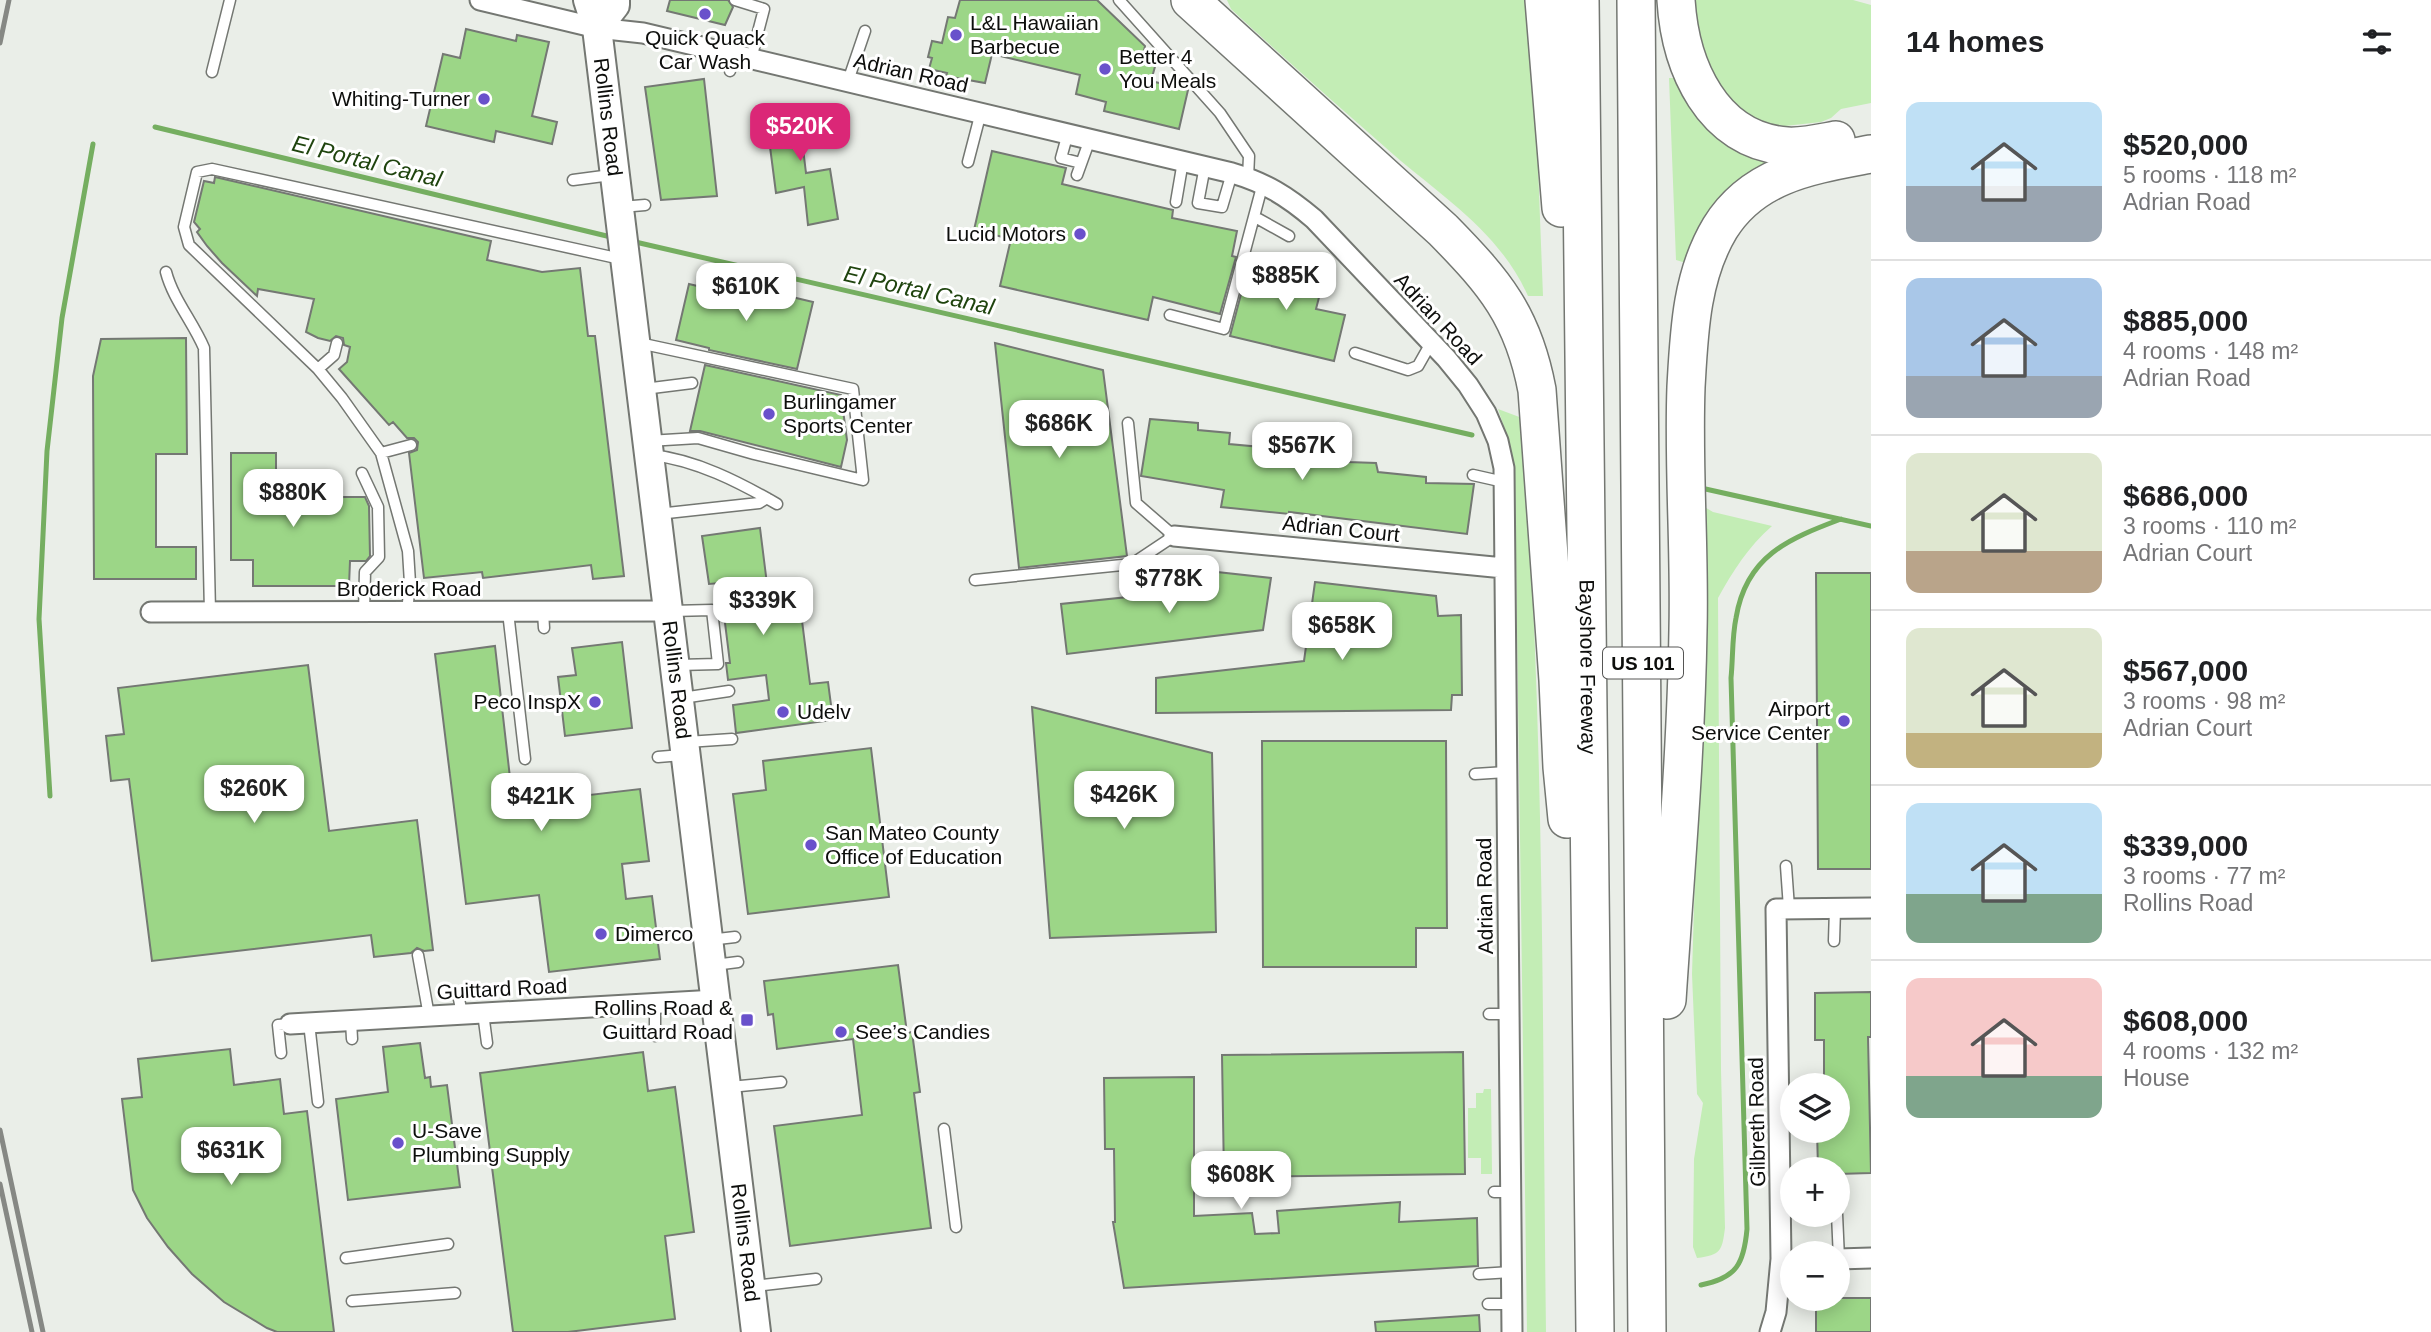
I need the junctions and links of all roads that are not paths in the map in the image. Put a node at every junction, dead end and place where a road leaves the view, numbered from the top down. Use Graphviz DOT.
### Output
graph roads {
  1 [pos="230,0"];
  2 [pos="480,0"];
  3 [pos="589,0"];
  4 [pos="615,0"];
  5 [pos="735,0"];
  6 [pos="1119,0"];
  7 [pos="1190,0"];
  8 [pos="1544,0"];
  9 [pos="1580,0"];
  10 [pos="1636,0"];
  11 [pos="1676,0"];
  12 [pos="597,28"];
  13 [pos="864,31"];
  14 [pos="751,59"];
  15 [pos="212,72"];
  16 [pos="848,81"];
  17 [pos="981,113"];
  18 [pos="1871,132"];
  19 [pos="1068,133"];
  20 [pos="1090,139"];
  21 [pos="1871,154"];
  22 [pos="1183,161"];
  23 [pos="968,162"];
  24 [pos="1081,163"];
  25 [pos="1205,166"];
  26 [pos="615,174"];
  27 [pos="1077,175"];
  28 [pos="1248,178"];
  29 [pos="573,180"];
  30 [pos="1176,202"];
  31 [pos="1255,217"];
  32 [pos="627,230"];
  33 [pos="1289,236"];
  34 [pos="166,272"];
  35 [pos="1170,315"];
  36 [pos="635,342"];
  37 [pos="337,343"];
  38 [pos="1431,343"];
  39 [pos="1355,353"];
  40 [pos="317,369"];
  41 [pos="692,383"];
  42 [pos="640,390"];
  43 [pos="1128,423"];
  44 [pos="411,445"];
  45 [pos="647,447"];
  46 [pos="381,453"];
  47 [pos="1584,453"];
  48 [pos="362,473"];
  49 [pos="1473,475"];
  50 [pos="1504,482"];
  51 [pos="767,498"];
  52 [pos="777,504"];
  53 [pos="655,514"];
  54 [pos="1174,536"];
  55 [pos="1504,568"];
  56 [pos="975,580"];
  57 [pos="667,611"];
  58 [pos="151,612"];
  59 [pos="210,612"];
  60 [pos="364,612"];
  61 [pos="407,612"];
  62 [pos="508,612"];
  63 [pos="673,665"];
  64 [pos="729,691"];
  65 [pos="678,699"];
  66 [pos="732,739"];
  67 [pos="675,751"];
  68 [pos="525,759"];
  69 [pos="1506,772"];
  70 [pos="1475,774"];
  71 [pos="1787,866"];
  72 [pos="1871,908"];
  73 [pos="1783,909"];
  74 [pos="1835,909"];
  75 [pos="1834,941"];
  76 [pos="418,955"];
  77 [pos="716,1000"];
  78 [pos="655,1003"];
  79 [pos="483,1013"];
  80 [pos="429,1016"];
  81 [pos="299,1024"];
  82 [pos="1590,1031"];
  83 [pos="655,1036"];
  84 [pos="487,1043"];
  85 [pos="281,1053"];
  86 [pos="781,1082"];
  87 [pos="726,1088"];
  88 [pos="317,1102"];
  89 [pos="944,1129"];
  90 [pos="956,1227"];
  91 [pos="1787,1241"];
  92 [pos="448,1244"];
  93 [pos="346,1258"];
  94 [pos="1871,1258"];
  95 [pos="1850,1259"];
  96 [pos="1511,1272"];
  97 [pos="1479,1274"];
  98 [pos="816,1279"];
  99 [pos="750,1287"];
  100 [pos="455,1293"];
  101 [pos="1780,1293"];
  102 [pos="352,1301"];
  103 [pos="1488,1304"];
  104 [pos="1512,1304"];
  105 [pos="1647,1329"];
  106 [pos="756,1332"];
  107 [pos="1512,1332"];
  108 [pos="1595,1332"];
  109 [pos="1770,1332"];
  1 -- 15 [label="lane"];
  2 -- 12 [label="street, Adrian Road"];
  3 -- 12 [label="main road, Rollins Road"];
  4 -- 12 [label="main road, Rollins Road"];
  5 -- 14 [label="lane"];
  6 -- 28 [label="lane"];
  7 -- 82 [label="highway"];
  8 -- 47 [label="highway"];
  9 -- 47 [label="highway, Bayshore Freeway / US 101"];
  10 -- 105 [label="highway, US 101"];
  11 -- 18 [label="highway"];
  12 -- 14 [label="street, Adrian Road"];
  12 -- 26 [label="main road, Rollins Road"];
  13 -- 16 [label="lane"];
  14 -- 16 [label="street, Adrian Road"];
  16 -- 17 [label="street, Adrian Road"];
  17 -- 19 [label="street, Adrian Road"];
  17 -- 23 [label="lane"];
  19 -- 20 [label="street, Adrian Road"];
  19 -- 24 [label="lane"];
  20 -- 22 [label="street, Adrian Road"];
  20 -- 24 [label="lane"];
  21 -- 105 [label="highway"];
  22 -- 25 [label="street, Adrian Road"];
  22 -- 30 [label="lane"];
  24 -- 27 [label="lane"];
  25 -- 28 [label="street, Adrian Road"];
  25 -- 28 [label="lane"];
  26 -- 29 [label="lane"];
  26 -- 32 [label="main road, Rollins Road"];
  28 -- 31 [label="lane"];
  28 -- 38 [label="street, Adrian Road"];
  31 -- 33 [label="lane"];
  31 -- 35 [label="lane"];
  32 -- 36 [label="main road, Rollins Road"];
  32 -- 40 [label="lane"];
  34 -- 59 [label="lane"];
  36 -- 42 [label="main road, Rollins Road"];
  36 -- 45 [label="lane"];
  37 -- 40 [label="lane"];
  38 -- 39 [label="lane"];
  38 -- 50 [label="street, Adrian Road"];
  40 -- 46 [label="lane"];
  41 -- 42 [label="lane"];
  42 -- 45 [label="main road, Rollins Road"];
  43 -- 54 [label="lane"];
  44 -- 46 [label="lane"];
  45 -- 51 [label="lane"];
  45 -- 53 [label="main road, Rollins Road"];
  46 -- 61 [label="lane"];
  47 -- 82 [label="highway, Bayshore Freeway / US 101"];
  48 -- 60 [label="lane"];
  49 -- 50 [label="lane"];
  50 -- 55 [label="street, Adrian Road"];
  51 -- 52 [label="lane"];
  51 -- 53 [label="lane"];
  53 -- 57 [label="main road, Rollins Road"];
  54 -- 55 [label="street, Adrian Court"];
  54 -- 56 [label="lane"];
  55 -- 69 [label="street, Adrian Road"];
  57 -- 62 [label="street, Broderick Road"];
  57 -- 63 [label="main road, Rollins Road"];
  57 -- 63 [label="lane"];
  58 -- 59 [label="street, Broderick Road"];
  59 -- 60 [label="street, Broderick Road"];
  60 -- 61 [label="street, Broderick Road"];
  61 -- 62 [label="street, Broderick Road"];
  62 -- 68 [label="lane"];
  63 -- 65 [label="main road, Rollins Road"];
  64 -- 65 [label="lane"];
  65 -- 67 [label="main road, Rollins Road"];
  66 -- 67 [label="lane"];
  67 -- 77 [label="main road, Rollins Road"];
  69 -- 70 [label="lane"];
  69 -- 96 [label="street, Adrian Road"];
  71 -- 73 [label="lane"];
  72 -- 74 [label="street"];
  73 -- 74 [label="street"];
  73 -- 91 [label="street, Gilbreth Road"];
  74 -- 75 [label="lane"];
  76 -- 80 [label="lane"];
  77 -- 78 [label="street, Guittard Road"];
  77 -- 87 [label="main road, Rollins Road"];
  78 -- 79 [label="street, Guittard Road"];
  78 -- 83 [label="lane"];
  79 -- 80 [label="street, Guittard Road"];
  79 -- 84 [label="lane"];
  80 -- 81 [label="street, Guittard Road"];
  81 -- 85 [label="lane"];
  81 -- 88 [label="lane"];
  82 -- 108 [label="highway, Bayshore Freeway / US 101"];
  86 -- 87 [label="lane"];
  87 -- 99 [label="main road, Rollins Road"];
  89 -- 90 [label="lane"];
  92 -- 93 [label="lane"];
  94 -- 95 [label="street"];
  96 -- 97 [label="lane"];
  96 -- 104 [label="street, Adrian Road"];
  98 -- 99 [label="lane"];
  99 -- 106 [label="main road, Rollins Road"];
  100 -- 102 [label="lane"];
  101 -- 109 [label="street, Gilbreth Road"];
  103 -- 104 [label="lane"];
  104 -- 107 [label="street, Adrian Road"];
}
